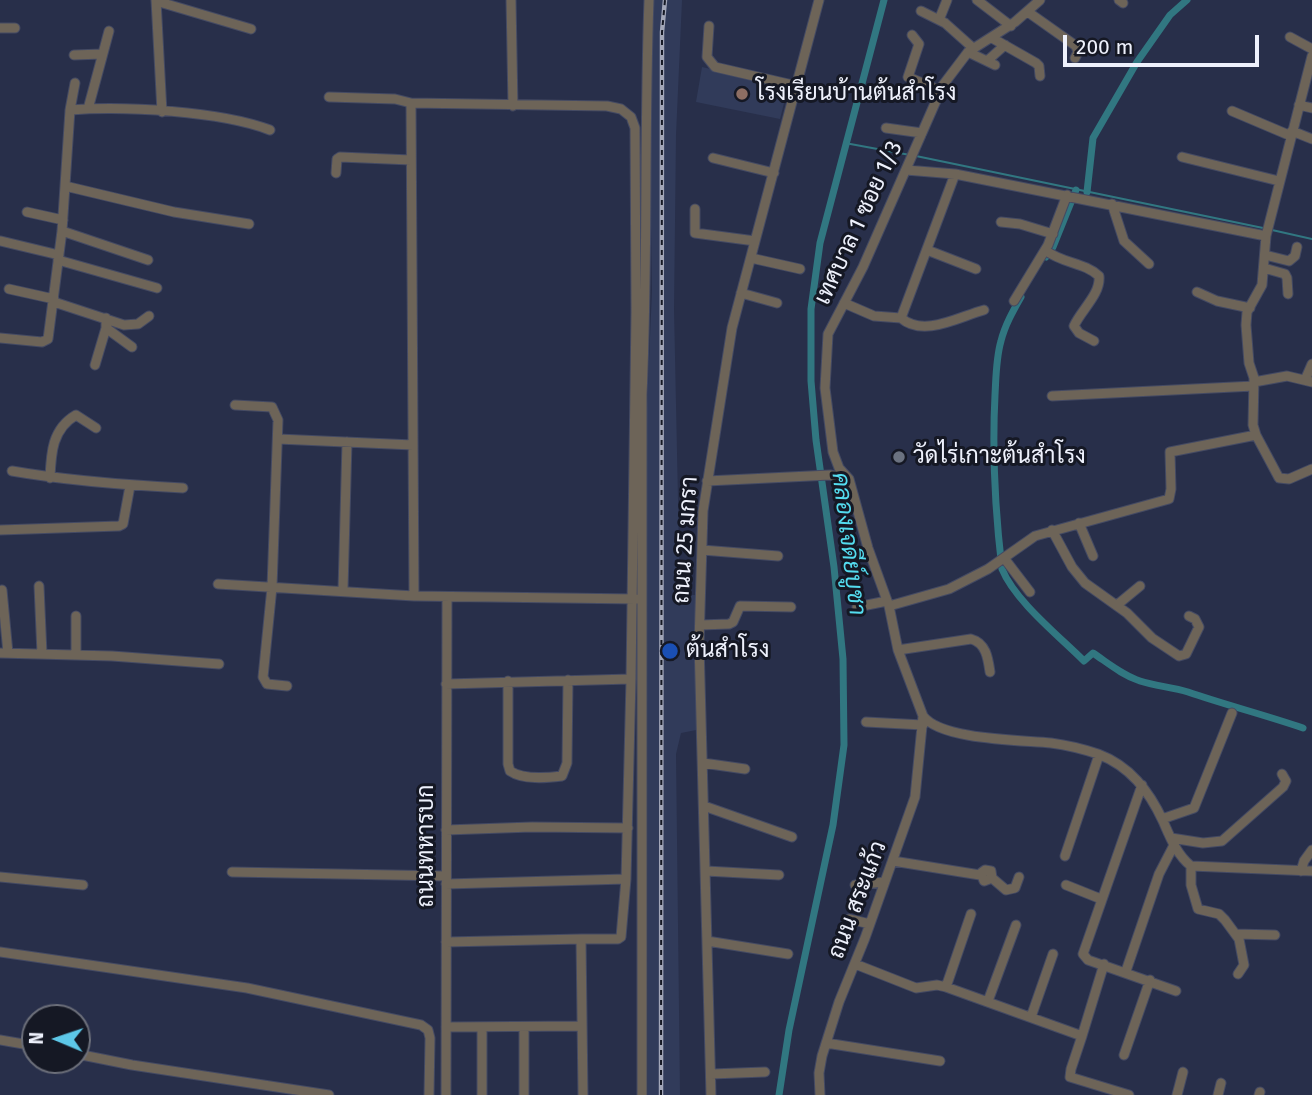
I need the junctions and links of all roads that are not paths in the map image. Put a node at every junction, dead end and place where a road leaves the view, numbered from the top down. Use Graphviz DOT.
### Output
graph roads {
  1 [pos="511,0"];
  2 [pos="649,0"];
  3 [pos="819,0"];
  4 [pos="977,0"];
  5 [pos="1040,0"];
  6 [pos="156,1"];
  7 [pos="943,1"];
  8 [pos="921,11"];
  9 [pos="1028,12"];
  10 [pos="939,20"];
  11 [pos="709,26"];
  12 [pos="1011,26"];
  13 [pos="0,28"];
  14 [pos="15,28"];
  15 [pos="251,29"];
  16 [pos="109,30"];
  17 [pos="912,36"];
  18 [pos="1290,37"];
  19 [pos="992,38"];
  20 [pos="1004,45"];
  21 [pos="970,50"];
  22 [pos="102,54"];
  23 [pos="74,55"];
  24 [pos="1312,56"];
  25 [pos="1075,58"];
  26 [pos="1040,76"];
  27 [pos="75,83"];
  28 [pos="797,86"];
  29 [pos="941,91"];
  30 [pos="329,97"];
  31 [pos="411,103"];
  32 [pos="1299,104"];
  33 [pos="513,106"];
  34 [pos="1312,108"];
  35 [pos="88,109"];
  36 [pos="71,110"];
  37 [pos="1232,111"];
  38 [pos="162,112"];
  39 [pos="886,128"];
  40 [pos="270,130"];
  41 [pos="922,133"];
  42 [pos="1291,134"];
  43 [pos="1312,139"];
  44 [pos="1182,157"];
  45 [pos="713,158"];
  46 [pos="411,160"];
  47 [pos="907,167"];
  48 [pos="336,173"];
  49 [pos="774,173"];
  50 [pos="955,174"];
  51 [pos="1279,181"];
  52 [pos="65,186"];
  53 [pos="1071,196"];
  54 [pos="1112,204"];
  55 [pos="695,209"];
  56 [pos="26,212"];
  57 [pos="1001,222"];
  58 [pos="248,224"];
  59 [pos="62,226"];
  60 [pos="1267,232"];
  61 [pos="1053,234"];
  62 [pos="1,241"];
  63 [pos="755,241"];
  64 [pos="1297,247"];
  65 [pos="927,250"];
  66 [pos="1047,252"];
  67 [pos="1265,255"];
  68 [pos="59,258"];
  69 [pos="751,258"];
  70 [pos="148,260"];
  71 [pos="1149,264"];
  72 [pos="1264,268"];
  73 [pos="800,269"];
  74 [pos="976,269"];
  75 [pos="158,288"];
  76 [pos="9,289"];
  77 [pos="1197,292"];
  78 [pos="741,293"];
  79 [pos="1288,294"];
  80 [pos="54,300"];
  81 [pos="1014,301"];
  82 [pos="777,303"];
  83 [pos="844,303"];
  84 [pos="1250,307"];
  85 [pos="984,310"];
  86 [pos="149,316"];
  87 [pos="901,318"];
  88 [pos="106,323"];
  89 [pos="0,338"];
  90 [pos="1094,341"];
  91 [pos="132,347"];
  92 [pos="1312,364"];
  93 [pos="95,365"];
  94 [pos="1308,381"];
  95 [pos="1254,384"];
  96 [pos="1052,396"];
  97 [pos="236,405"];
  98 [pos="96,428"];
  99 [pos="1254,430"];
  100 [pos="278,439"];
  101 [pos="347,442"];
  102 [pos="413,444"];
  103 [pos="1312,469"];
  104 [pos="12,471"];
  105 [pos="50,478"];
  106 [pos="849,479"];
  107 [pos="707,481"];
  108 [pos="130,486"];
  109 [pos="183,488"];
  110 [pos="1079,523"];
  111 [pos="0,530"];
  112 [pos="1052,530"];
  113 [pos="702,550"];
  114 [pos="778,556"];
  115 [pos="1093,556"];
  116 [pos="1001,560"];
  117 [pos="218,584"];
  118 [pos="39,586"];
  119 [pos="1140,586"];
  120 [pos="271,587"];
  121 [pos="2,590"];
  122 [pos="343,590"];
  123 [pos="1030,592"];
  124 [pos="414,596"];
  125 [pos="447,597"];
  126 [pos="632,599"];
  127 [pos="643,600"];
  128 [pos="888,603"];
  129 [pos="1117,605"];
  130 [pos="791,607"];
  131 [pos="857,607"];
  132 [pos="76,616"];
  133 [pos="1189,616"];
  134 [pos="700,625"];
  135 [pos="898,650"];
  136 [pos="4,653"];
  137 [pos="42,654"];
  138 [pos="76,655"];
  139 [pos="219,664"];
  140 [pos="990,672"];
  141 [pos="631,679"];
  142 [pos="568,680"];
  143 [pos="508,681"];
  144 [pos="446,684"];
  145 [pos="287,686"];
  146 [pos="1232,713"];
  147 [pos="923,720"];
  148 [pos="866,722"];
  149 [pos="1099,755"];
  150 [pos="703,763"];
  151 [pos="746,769"];
  152 [pos="1282,774"];
  153 [pos="1142,785"];
  154 [pos="704,806"];
  155 [pos="1162,819"];
  156 [pos="628,828"];
  157 [pos="446,830"];
  158 [pos="792,836"];
  159 [pos="1172,842"];
  160 [pos="1312,850"];
  161 [pos="1065,856"];
  162 [pos="893,861"];
  163 [pos="1191,866"];
  164 [pos="706,871"];
  165 [pos="1301,871"];
  166 [pos="1312,871"];
  167 [pos="232,872"];
  168 [pos="779,875"];
  169 [pos="0,877"];
  170 [pos="1019,877"];
  171 [pos="626,879"];
  172 [pos="446,880"];
  173 [pos="884,882"];
  174 [pos="83,885"];
  175 [pos="855,885"];
  176 [pos="1066,885"];
  177 [pos="1101,899"];
  178 [pos="971,915"];
  179 [pos="849,919"];
  180 [pos="870,924"];
  181 [pos="1016,925"];
  182 [pos="1236,934"];
  183 [pos="1275,935"];
  184 [pos="581,939"];
  185 [pos="707,941"];
  186 [pos="446,942"];
  187 [pos="0,952"];
  188 [pos="788,954"];
  189 [pos="1054,954"];
  190 [pos="855,964"];
  191 [pos="1104,964"];
  192 [pos="1126,971"];
  193 [pos="1238,974"];
  194 [pos="1150,980"];
  195 [pos="946,987"];
  196 [pos="1177,991"];
  197 [pos="988,1001"];
  198 [pos="1031,1017"];
  199 [pos="582,1026"];
  200 [pos="446,1027"];
  201 [pos="524,1027"];
  202 [pos="482,1028"];
  203 [pos="1082,1037"];
  204 [pos="0,1040"];
  205 [pos="826,1042"];
  206 [pos="21,1044"];
  207 [pos="1124,1055"];
  208 [pos="91,1057"];
  209 [pos="940,1061"];
  210 [pos="765,1072"];
  211 [pos="1183,1072"];
  212 [pos="711,1074"];
  213 [pos="1221,1083"];
  214 [pos="329,1095"];
  215 [pos="429,1095"];
  216 [pos="446,1095"];
  217 [pos="482,1095"];
  218 [pos="524,1095"];
  219 [pos="583,1095"];
  220 [pos="642,1095"];
  221 [pos="711,1095"];
  222 [pos="820,1095"];
  223 [pos="1129,1095"];
  224 [pos="1177,1095"];
  225 [pos="1218,1095"];
  1 -- 33 [label="street"];
  2 -- 127 [label="street"];
  3 -- 28 [label="street, ถนน 25 มกรา"];
  4 -- 12 [label="street"];
  5 -- 9 [label="street, เทศบาล 1 ซอย 1/3"];
  6 -- 15 [label="street"];
  6 -- 38 [label="street"];
  7 -- 10 [label="street"];
  8 -- 10 [label="street"];
  9 -- 12 [label="street, เทศบาล 1 ซอย 1/3"];
  9 -- 25 [label="street"];
  10 -- 21 [label="street"];
  11 -- 28 [label="street"];
  12 -- 19 [label="street, เทศบาล 1 ซอย 1/3"];
  13 -- 14 [label="street"];
  16 -- 22 [label="street"];
  17 -- 29 [label="street"];
  18 -- 24 [label="street"];
  19 -- 20 [label="street"];
  19 -- 21 [label="street, เทศบาล 1 ซอย 1/3"];
  20 -- 21 [label="street"];
  20 -- 26 [label="street"];
  21 -- 29 [label="street, เทศบาล 1 ซอย 1/3"];
  22 -- 23 [label="street"];
  22 -- 35 [label="street"];
  24 -- 32 [label="street"];
  27 -- 36 [label="street"];
  28 -- 49 [label="street, ถนน 25 มกรา"];
  29 -- 41 [label="street, เทศบาล 1 ซอย 1/3"];
  30 -- 31 [label="street"];
  31 -- 33 [label="street"];
  31 -- 46 [label="street"];
  32 -- 34 [label="street"];
  32 -- 42 [label="street"];
  33 -- 126 [label="street"];
  35 -- 36 [label="street"];
  35 -- 38 [label="street"];
  36 -- 52 [label="street"];
  37 -- 42 [label="street"];
  38 -- 40 [label="street"];
  39 -- 41 [label="street"];
  41 -- 47 [label="street, เทศบาล 1 ซอย 1/3"];
  42 -- 43 [label="street"];
  42 -- 51 [label="street"];
  44 -- 51 [label="street"];
  45 -- 49 [label="street"];
  46 -- 48 [label="street"];
  46 -- 102 [label="street"];
  47 -- 50 [label="street"];
  47 -- 83 [label="street, เทศบาล 1 ซอย 1/3"];
  49 -- 63 [label="street, ถนน 25 มกรา"];
  50 -- 53 [label="street"];
  50 -- 65 [label="street"];
  51 -- 60 [label="street"];
  52 -- 58 [label="street"];
  52 -- 59 [label="street"];
  53 -- 54 [label="street"];
  53 -- 61 [label="street"];
  54 -- 60 [label="street"];
  54 -- 71 [label="street"];
  55 -- 63 [label="street"];
  56 -- 59 [label="street"];
  57 -- 61 [label="street"];
  59 -- 68 [label="street"];
  59 -- 70 [label="street"];
  60 -- 67 [label="street"];
  61 -- 66 [label="street"];
  62 -- 68 [label="street"];
  63 -- 69 [label="street, ถนน 25 มกรา"];
  64 -- 67 [label="street"];
  65 -- 74 [label="street"];
  65 -- 87 [label="street"];
  66 -- 81 [label="street"];
  66 -- 90 [label="street"];
  67 -- 72 [label="street"];
  68 -- 75 [label="street"];
  68 -- 80 [label="street"];
  69 -- 73 [label="street"];
  69 -- 78 [label="street, ถนน 25 มกรา"];
  72 -- 79 [label="street"];
  72 -- 84 [label="street"];
  76 -- 80 [label="street"];
  77 -- 84 [label="street"];
  78 -- 82 [label="street"];
  78 -- 107 [label="street, ถนน 25 มกรา"];
  80 -- 88 [label="street"];
  80 -- 89 [label="street"];
  83 -- 87 [label="street"];
  83 -- 106 [label="street, เทศบาล 1 ซอย 1/3"];
  84 -- 95 [label="street"];
  85 -- 87 [label="street"];
  86 -- 88 [label="street"];
  88 -- 91 [label="street"];
  88 -- 93 [label="street"];
  92 -- 94 [label="street"];
  94 -- 95 [label="street"];
  95 -- 96 [label="street"];
  95 -- 99 [label="street"];
  97 -- 100 [label="street"];
  98 -- 105 [label="street"];
  99 -- 103 [label="street"];
  99 -- 110 [label="street"];
  100 -- 101 [label="street"];
  100 -- 120 [label="street"];
  101 -- 102 [label="street"];
  101 -- 122 [label="street"];
  102 -- 124 [label="street"];
  104 -- 105 [label="street"];
  105 -- 108 [label="street"];
  106 -- 107 [label="street"];
  106 -- 128 [label="street"];
  107 -- 113 [label="street, ถนน 25 มกรา"];
  108 -- 109 [label="street"];
  108 -- 111 [label="street"];
  110 -- 112 [label="street"];
  110 -- 115 [label="street"];
  112 -- 116 [label="street"];
  112 -- 129 [label="street"];
  113 -- 114 [label="street"];
  113 -- 134 [label="street, ถนน 25 มกรา"];
  116 -- 123 [label="street"];
  116 -- 128 [label="street"];
  117 -- 120 [label="street"];
  118 -- 137 [label="street"];
  119 -- 129 [label="street"];
  120 -- 122 [label="street"];
  120 -- 145 [label="street"];
  121 -- 136 [label="street"];
  122 -- 124 [label="street"];
  124 -- 125 [label="street"];
  125 -- 126 [label="street"];
  125 -- 144 [label="street, ถนนทหารบก"];
  126 -- 127 [label="street"];
  126 -- 141 [label="street"];
  127 -- 220 [label="street"];
  128 -- 131 [label="street"];
  128 -- 135 [label="street"];
  129 -- 133 [label="street"];
  130 -- 134 [label="street"];
  132 -- 138 [label="street"];
  134 -- 150 [label="street, ถนน 25 มกรา"];
  135 -- 140 [label="street"];
  135 -- 147 [label="street"];
  136 -- 137 [label="street"];
  137 -- 138 [label="street"];
  138 -- 139 [label="street"];
  141 -- 142 [label="street"];
  141 -- 156 [label="street"];
  142 -- 143 [label="street"];
  142 -- 143 [label="street"];
  143 -- 144 [label="street"];
  144 -- 157 [label="street, ถนนทหารบก"];
  146 -- 155 [label="street"];
  147 -- 148 [label="street"];
  147 -- 149 [label="street"];
  147 -- 162 [label="street, ถนน สระแก้ว"];
  149 -- 153 [label="street"];
  149 -- 161 [label="street"];
  150 -- 151 [label="street"];
  150 -- 154 [label="street, ถนน 25 มกรา"];
  152 -- 159 [label="street"];
  153 -- 155 [label="street"];
  153 -- 177 [label="street"];
  154 -- 158 [label="street"];
  154 -- 164 [label="street, ถนน 25 มกรา"];
  155 -- 159 [label="street"];
  156 -- 157 [label="street"];
  156 -- 171 [label="street"];
  157 -- 172 [label="street, ถนนทหารบก"];
  159 -- 163 [label="street"];
  159 -- 192 [label="street"];
  160 -- 165 [label="street"];
  162 -- 170 [label="street"];
  162 -- 173 [label="street, ถนน สระแก้ว"];
  163 -- 165 [label="street"];
  163 -- 182 [label="street"];
  164 -- 168 [label="street"];
  164 -- 185 [label="street, ถนน 25 มกรา"];
  165 -- 166 [label="street"];
  167 -- 172 [label="street"];
  169 -- 174 [label="street"];
  171 -- 172 [label="street"];
  171 -- 184 [label="street"];
  172 -- 186 [label="street, ถนนทหารบก"];
  173 -- 175 [label="street"];
  173 -- 180 [label="street, ถนน สระแก้ว"];
  176 -- 177 [label="street"];
  177 -- 191 [label="street"];
  178 -- 195 [label="street"];
  179 -- 180 [label="street"];
  180 -- 190 [label="street, ถนน สระแก้ว"];
  181 -- 197 [label="street"];
  182 -- 183 [label="street"];
  182 -- 193 [label="street"];
  184 -- 186 [label="street"];
  184 -- 199 [label="street"];
  185 -- 188 [label="street"];
  185 -- 212 [label="street, ถนน 25 มกรา"];
  186 -- 200 [label="street, ถนนทหารบก"];
  187 -- 215 [label="street"];
  189 -- 198 [label="street"];
  190 -- 195 [label="street"];
  190 -- 205 [label="street, ถนน สระแก้ว"];
  191 -- 192 [label="street"];
  191 -- 203 [label="street"];
  192 -- 194 [label="street"];
  194 -- 196 [label="street"];
  194 -- 207 [label="street"];
  195 -- 197 [label="street"];
  197 -- 198 [label="street"];
  198 -- 203 [label="street"];
  199 -- 201 [label="street"];
  199 -- 219 [label="street"];
  200 -- 202 [label="street"];
  200 -- 216 [label="street, ถนนทหารบก"];
  201 -- 202 [label="street"];
  201 -- 218 [label="street"];
  202 -- 217 [label="street"];
  203 -- 223 [label="street"];
  204 -- 206 [label="street"];
  205 -- 209 [label="street"];
  205 -- 222 [label="street, ถนน สระแก้ว"];
  208 -- 214 [label="street"];
  210 -- 212 [label="street"];
  211 -- 224 [label="street"];
  212 -- 221 [label="street, ถนน 25 มกรา"];
  213 -- 225 [label="street"];
}
